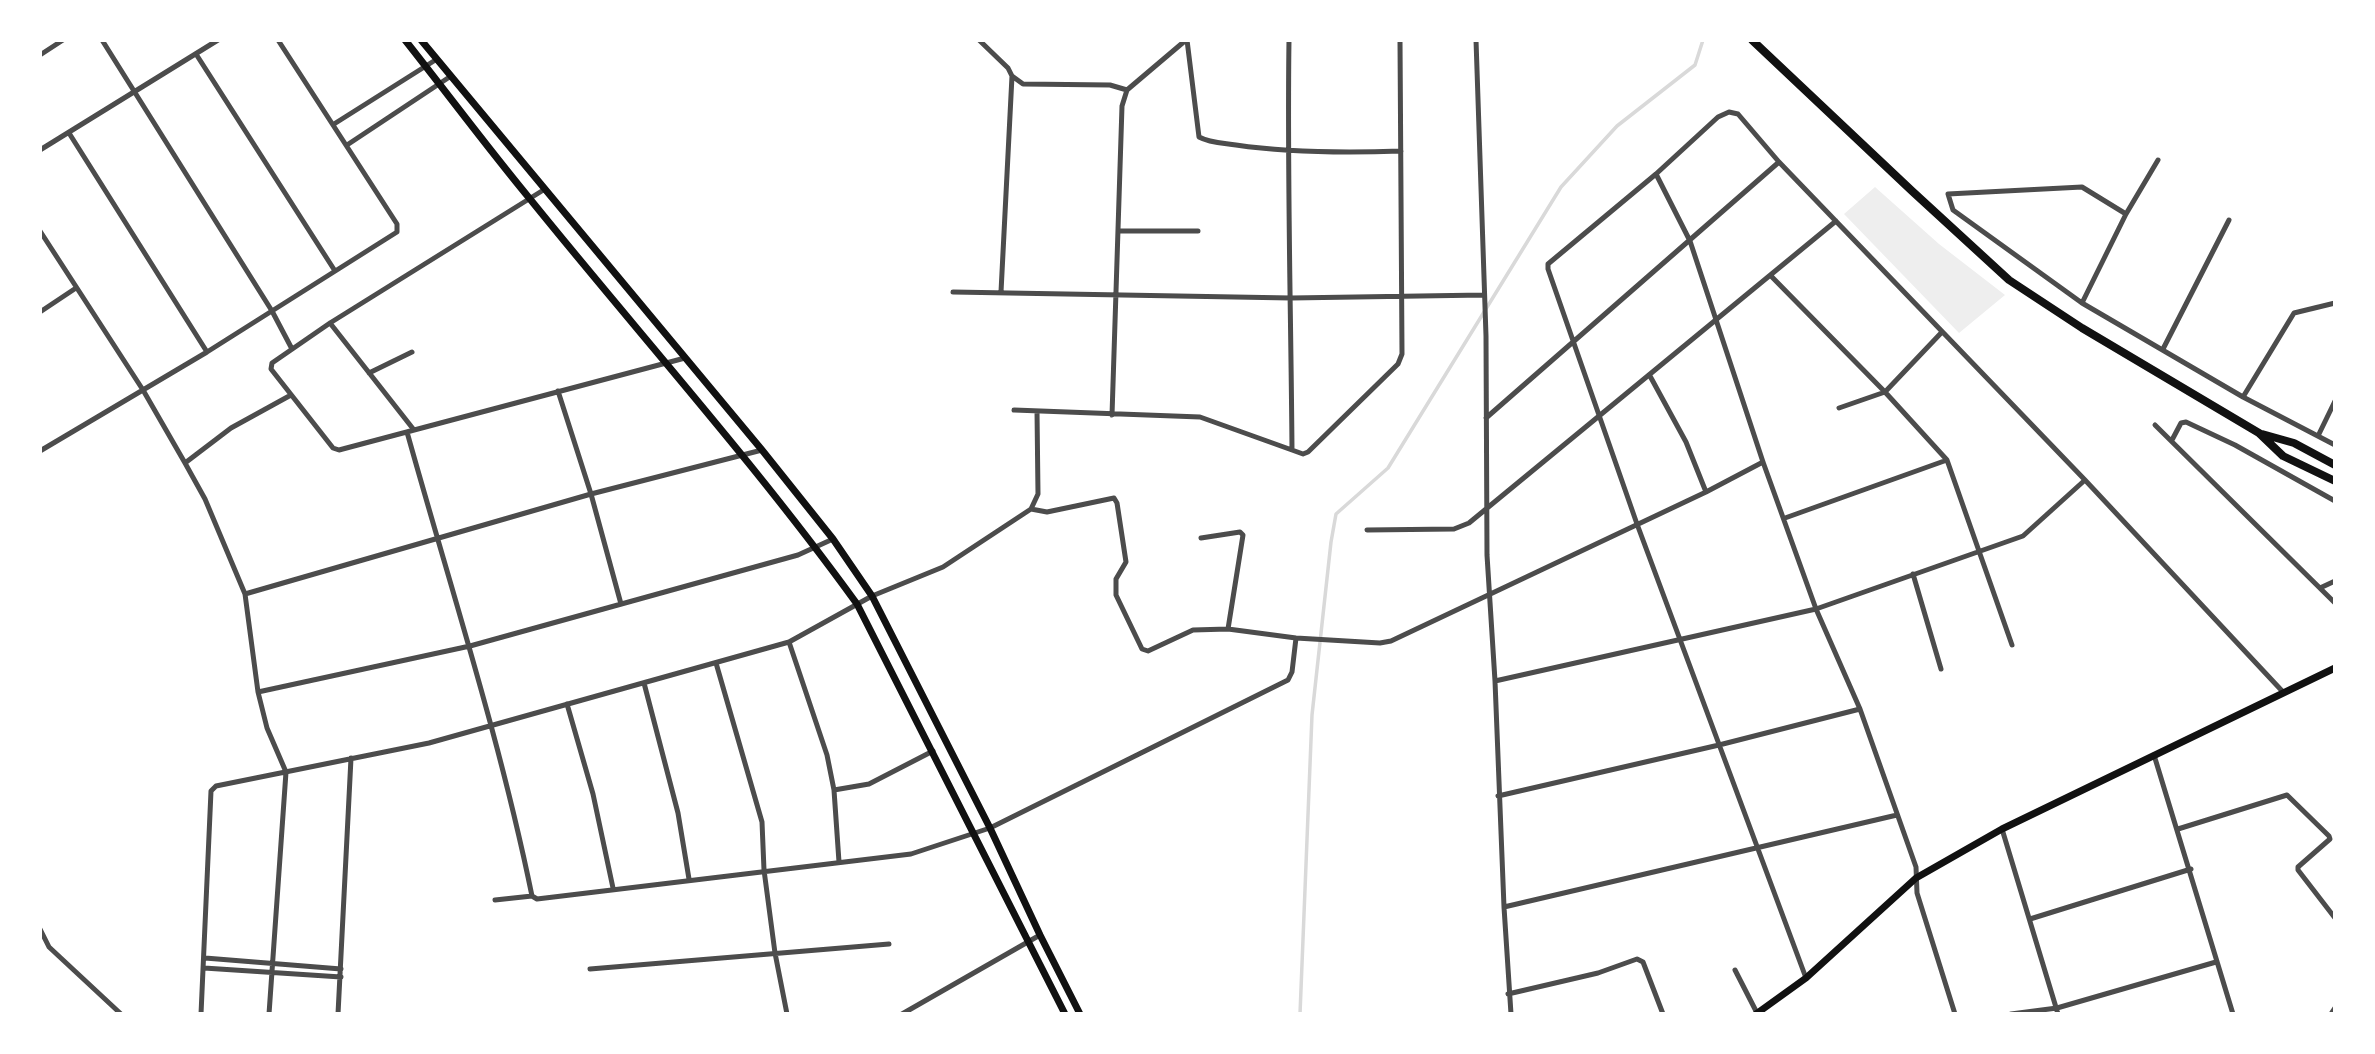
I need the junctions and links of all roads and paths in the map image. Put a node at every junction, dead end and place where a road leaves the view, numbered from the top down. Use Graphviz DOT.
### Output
graph roads {
  1 [pos="64,40"];
  2 [pos="102,40"];
  3 [pos="218,40"];
  4 [pos="278,40"];
  5 [pos="405,40"];
  6 [pos="421,40"];
  7 [pos="979,40"];
  8 [pos="1187,40"];
  9 [pos="1289,40"];
  10 [pos="1400,40"];
  11 [pos="1476,40"];
  12 [pos="1753,41"];
  13 [pos="196,54"];
  14 [pos="40,55"];
  15 [pos="437,59"];
  16 [pos="426,66"];
  17 [pos="451,76"];
  18 [pos="1012,76"];
  19 [pos="439,83"];
  20 [pos="1126,90"];
  21 [pos="134,92"];
  22 [pos="334,124"];
  23 [pos="69,133"];
  24 [pos="347,145"];
  25 [pos="1287,149"];
  26 [pos="40,150"];
  27 [pos="1401,151"];
  28 [pos="2158,160"];
  29 [pos="1779,162"];
  30 [pos="1656,174"];
  31 [pos="545,189"];
  32 [pos="529,198"];
  33 [pos="2126,214"];
  34 [pos="2229,220"];
  35 [pos="1836,221"];
  36 [pos="40,231"];
  37 [pos="1118,231"];
  38 [pos="1198,231"];
  39 [pos="1690,240"];
  40 [pos="335,271"];
  41 [pos="1771,276"];
  42 [pos="76,288"];
  43 [pos="953,292"];
  44 [pos="1001,292"];
  45 [pos="1114,295"];
  46 [pos="1484,295"];
  47 [pos="1291,298"];
  48 [pos="1403,298"];
  49 [pos="2082,303"];
  50 [pos="2335,303"];
  51 [pos="272,311"];
  52 [pos="40,312"];
  53 [pos="1717,320"];
  54 [pos="330,323"];
  55 [pos="1942,332"];
  56 [pos="1574,344"];
  57 [pos="292,349"];
  58 [pos="2163,349"];
  59 [pos="207,352"];
  60 [pos="412,352"];
  61 [pos="685,358"];
  62 [pos="667,363"];
  63 [pos="369,373"];
  64 [pos="1650,376"];
  65 [pos="143,390"];
  66 [pos="558,391"];
  67 [pos="1885,392"];
  68 [pos="291,395"];
  69 [pos="2243,397"];
  70 [pos="2335,401"];
  71 [pos="1839,408"];
  72 [pos="1014,410"];
  73 [pos="1037,411"];
  74 [pos="1112,415"];
  75 [pos="1600,416"];
  76 [pos="1486,418"];
  77 [pos="2155,425"];
  78 [pos="414,430"];
  79 [pos="407,432"];
  80 [pos="2259,433"];
  81 [pos="2318,436"];
  82 [pos="2172,440"];
  83 [pos="2335,446"];
  84 [pos="762,450"];
  85 [pos="1292,450"];
  86 [pos="40,451"];
  87 [pos="742,455"];
  88 [pos="1947,460"];
  89 [pos="1763,462"];
  90 [pos="185,463"];
  91 [pos="2335,465"];
  92 [pos="2085,480"];
  93 [pos="2335,481"];
  94 [pos="1706,492"];
  95 [pos="590,494"];
  96 [pos="2335,501"];
  97 [pos="1031,509"];
  98 [pos="1485,510"];
  99 [pos="1785,518"];
  100 [pos="1637,524"];
  101 [pos="1367,530"];
  102 [pos="1201,538"];
  103 [pos="437,539"];
  104 [pos="833,539"];
  105 [pos="816,547"];
  106 [pos="1979,552"];
  107 [pos="1913,574"];
  108 [pos="2335,581"];
  109 [pos="2320,588"];
  110 [pos="1489,593"];
  111 [pos="245,594"];
  112 [pos="872,596"];
  113 [pos="2335,603"];
  114 [pos="621,604"];
  115 [pos="857,604"];
  116 [pos="1816,609"];
  117 [pos="1228,629"];
  118 [pos="1296,638"];
  119 [pos="1680,638"];
  120 [pos="789,642"];
  121 [pos="2012,645"];
  122 [pos="470,646"];
  123 [pos="716,663"];
  124 [pos="1941,668"];
  125 [pos="2335,668"];
  126 [pos="1495,681"];
  127 [pos="644,683"];
  128 [pos="258,692"];
  129 [pos="2284,693"];
  130 [pos="567,704"];
  131 [pos="1860,709"];
  132 [pos="491,724"];
  133 [pos="1719,745"];
  134 [pos="933,751"];
  135 [pos="2154,755"];
  136 [pos="351,758"];
  137 [pos="286,772"];
  138 [pos="834,790"];
  139 [pos="1498,796"];
  140 [pos="1897,815"];
  141 [pos="990,828"];
  142 [pos="2002,829"];
  143 [pos="2178,829"];
  144 [pos="972,833"];
  145 [pos="1757,849"];
  146 [pos="839,862"];
  147 [pos="2190,869"];
  148 [pos="764,870"];
  149 [pos="1916,878"];
  150 [pos="689,879"];
  151 [pos="613,888"];
  152 [pos="532,897"];
  153 [pos="495,900"];
  154 [pos="1504,907"];
  155 [pos="2335,918"];
  156 [pos="2030,919"];
  157 [pos="40,929"];
  158 [pos="1040,934"];
  159 [pos="1028,941"];
  160 [pos="889,944"];
  161 [pos="775,953"];
  162 [pos="205,958"];
  163 [pos="2217,961"];
  164 [pos="273,963"];
  165 [pos="204,968"];
  166 [pos="341,969"];
  167 [pos="590,969"];
  168 [pos="1735,970"];
  169 [pos="272,972"];
  170 [pos="341,977"];
  171 [pos="1806,978"];
  172 [pos="1508,994"];
  173 [pos="2335,1008"];
  174 [pos="2058,1011"];
  175 [pos="1757,1013"];
  176 [pos="121,1014"];
  177 [pos="201,1014"];
  178 [pos="269,1014"];
  179 [pos="338,1014"];
  180 [pos="787,1014"];
  181 [pos="902,1014"];
  182 [pos="1065,1014"];
  183 [pos="1080,1014"];
  184 [pos="1511,1014"];
  185 [pos="1663,1014"];
  186 [pos="1955,1014"];
  187 [pos="2011,1014"];
  188 [pos="2233,1014"];
  189 [pos="2331,1014"];
  1 -- 14 [label="street"];
  2 -- 21 [label="street"];
  3 -- 13 [label="street"];
  4 -- 22 [label="street"];
  5 -- 16 [label="main road"];
  6 -- 15 [label="main road"];
  7 -- 18 [label="street"];
  8 -- 20 [label="street"];
  8 -- 25 [label="street"];
  9 -- 25 [label="street"];
  10 -- 27 [label="street"];
  11 -- 46 [label="street"];
  12 -- 80 [label="main road"];
  13 -- 21 [label="street"];
  13 -- 40 [label="street"];
  15 -- 16 [label="street"];
  15 -- 17 [label="main road"];
  16 -- 19 [label="main road"];
  16 -- 22 [label="street"];
  17 -- 19 [label="street"];
  17 -- 31 [label="main road"];
  18 -- 20 [label="street"];
  18 -- 44 [label="street"];
  19 -- 24 [label="street"];
  19 -- 32 [label="main road"];
  20 -- 37 [label="street"];
  21 -- 23 [label="street"];
  21 -- 51 [label="street"];
  22 -- 24 [label="street"];
  23 -- 26 [label="street"];
  23 -- 59 [label="street"];
  24 -- 40 [label="street"];
  25 -- 27 [label="street"];
  25 -- 47 [label="street"];
  27 -- 48 [label="street"];
  28 -- 33 [label="street"];
  29 -- 30 [label="street"];
  29 -- 35 [label="street"];
  29 -- 39 [label="street"];
  30 -- 39 [label="street"];
  30 -- 56 [label="street"];
  31 -- 32 [label="street"];
  31 -- 61 [label="main road"];
  32 -- 54 [label="street"];
  32 -- 62 [label="main road"];
  33 -- 49 [label="street"];
  33 -- 49 [label="street"];
  34 -- 58 [label="street"];
  35 -- 41 [label="street"];
  35 -- 55 [label="street"];
  36 -- 42 [label="street"];
  37 -- 38 [label="street"];
  37 -- 45 [label="street"];
  39 -- 53 [label="street"];
  39 -- 56 [label="street"];
  40 -- 51 [label="street"];
  41 -- 53 [label="street"];
  41 -- 67 [label="street"];
  42 -- 52 [label="street"];
  42 -- 65 [label="street"];
  43 -- 44 [label="street"];
  44 -- 45 [label="street"];
  45 -- 47 [label="street"];
  45 -- 74 [label="street"];
  46 -- 48 [label="street"];
  46 -- 76 [label="street"];
  47 -- 48 [label="street"];
  47 -- 85 [label="street"];
  48 -- 85 [label="street"];
  49 -- 58 [label="street"];
  50 -- 69 [label="street"];
  51 -- 57 [label="street"];
  51 -- 59 [label="street"];
  53 -- 64 [label="street"];
  53 -- 89 [label="street"];
  54 -- 57 [label="street"];
  54 -- 63 [label="street"];
  55 -- 67 [label="street"];
  55 -- 92 [label="street"];
  56 -- 75 [label="street"];
  56 -- 76 [label="street"];
  57 -- 68 [label="street"];
  58 -- 69 [label="street"];
  59 -- 65 [label="street"];
  60 -- 63 [label="street"];
  61 -- 62 [label="street"];
  61 -- 84 [label="main road"];
  62 -- 66 [label="street"];
  62 -- 87 [label="main road"];
  63 -- 78 [label="street"];
  64 -- 75 [label="street"];
  64 -- 94 [label="street"];
  65 -- 86 [label="street"];
  65 -- 90 [label="street"];
  66 -- 78 [label="street"];
  66 -- 95 [label="street"];
  67 -- 71 [label="street"];
  67 -- 88 [label="street"];
  68 -- 79 [label="street"];
  68 -- 90 [label="street"];
  69 -- 81 [label="street"];
  70 -- 81 [label="street"];
  72 -- 73 [label="street"];
  73 -- 74 [label="street"];
  73 -- 97 [label="street"];
  74 -- 85 [label="street"];
  75 -- 98 [label="street"];
  75 -- 100 [label="street"];
  76 -- 98 [label="street"];
  77 -- 82 [label="street"];
  78 -- 79 [label="street"];
  79 -- 103 [label="street"];
  80 -- 91 [label="main road"];
  80 -- 93 [label="main road"];
  81 -- 83 [label="street"];
  82 -- 96 [label="street"];
  82 -- 109 [label="street"];
  84 -- 87 [label="street"];
  84 -- 104 [label="main road"];
  87 -- 95 [label="street"];
  87 -- 105 [label="main road"];
  88 -- 99 [label="street"];
  88 -- 106 [label="street"];
  89 -- 94 [label="street"];
  89 -- 99 [label="street"];
  90 -- 111 [label="street"];
  92 -- 106 [label="street"];
  92 -- 129 [label="street"];
  94 -- 100 [label="street"];
  95 -- 103 [label="street"];
  95 -- 114 [label="street"];
  97 -- 112 [label="street"];
  97 -- 117 [label="street"];
  98 -- 101 [label="street"];
  98 -- 110 [label="street"];
  99 -- 116 [label="street"];
  100 -- 110 [label="street"];
  100 -- 119 [label="street"];
  102 -- 117 [label="street"];
  103 -- 111 [label="street"];
  103 -- 122 [label="street"];
  104 -- 105 [label="street"];
  104 -- 112 [label="main road"];
  105 -- 114 [label="street"];
  105 -- 115 [label="main road"];
  106 -- 107 [label="street"];
  106 -- 121 [label="street"];
  107 -- 116 [label="street"];
  107 -- 124 [label="street"];
  108 -- 109 [label="street"];
  109 -- 113 [label="street"];
  110 -- 118 [label="street"];
  110 -- 126 [label="street"];
  111 -- 128 [label="street"];
  112 -- 115 [label="street"];
  112 -- 141 [label="main road"];
  114 -- 122 [label="street"];
  115 -- 120 [label="street"];
  115 -- 134 [label="main road"];
  116 -- 119 [label="street"];
  116 -- 131 [label="street"];
  117 -- 118 [label="street"];
  118 -- 141 [label="street"];
  119 -- 126 [label="street"];
  119 -- 133 [label="street"];
  120 -- 123 [label="street"];
  120 -- 138 [label="street"];
  122 -- 128 [label="street"];
  122 -- 132 [label="street"];
  123 -- 127 [label="street"];
  123 -- 148 [label="street"];
  125 -- 129 [label="main road"];
  126 -- 139 [label="street"];
  127 -- 130 [label="street"];
  127 -- 150 [label="street"];
  128 -- 137 [label="street"];
  129 -- 135 [label="main road"];
  130 -- 132 [label="street"];
  130 -- 151 [label="street"];
  131 -- 133 [label="street"];
  131 -- 140 [label="street"];
  132 -- 136 [label="street"];
  132 -- 152 [label="street"];
  133 -- 139 [label="street"];
  133 -- 145 [label="street"];
  134 -- 138 [label="street"];
  134 -- 144 [label="main road"];
  135 -- 142 [label="main road"];
  135 -- 143 [label="street"];
  136 -- 137 [label="street"];
  136 -- 166 [label="street"];
  137 -- 162 [label="street"];
  137 -- 164 [label="street"];
  138 -- 146 [label="street"];
  139 -- 154 [label="street"];
  140 -- 145 [label="street"];
  140 -- 149 [label="street"];
  141 -- 144 [label="street"];
  141 -- 158 [label="main road"];
  142 -- 149 [label="main road"];
  142 -- 156 [label="street"];
  143 -- 147 [label="street"];
  143 -- 155 [label="street"];
  144 -- 146 [label="street"];
  144 -- 159 [label="main road"];
  145 -- 154 [label="street"];
  145 -- 171 [label="street"];
  146 -- 148 [label="street"];
  147 -- 156 [label="street"];
  147 -- 163 [label="street"];
  148 -- 150 [label="street"];
  148 -- 161 [label="street"];
  149 -- 171 [label="main road"];
  149 -- 186 [label="street"];
  150 -- 151 [label="street"];
  151 -- 152 [label="street"];
  152 -- 153 [label="street"];
  154 -- 172 [label="street"];
  156 -- 174 [label="street"];
  157 -- 176 [label="street"];
  158 -- 159 [label="street"];
  158 -- 183 [label="main road"];
  159 -- 181 [label="street"];
  159 -- 182 [label="main road"];
  160 -- 161 [label="street"];
  161 -- 167 [label="street"];
  161 -- 180 [label="street"];
  162 -- 164 [label="street"];
  162 -- 165 [label="street"];
  163 -- 174 [label="street"];
  163 -- 188 [label="street"];
  164 -- 166 [label="street"];
  164 -- 169 [label="street"];
  165 -- 169 [label="street"];
  165 -- 177 [label="street"];
  166 -- 170 [label="street"];
  168 -- 175 [label="street"];
  169 -- 170 [label="street"];
  169 -- 178 [label="street"];
  170 -- 179 [label="street"];
  171 -- 175 [label="main road"];
  172 -- 184 [label="street"];
  172 -- 185 [label="street"];
  173 -- 189 [label="street"];
  174 -- 187 [label="street"];
}
